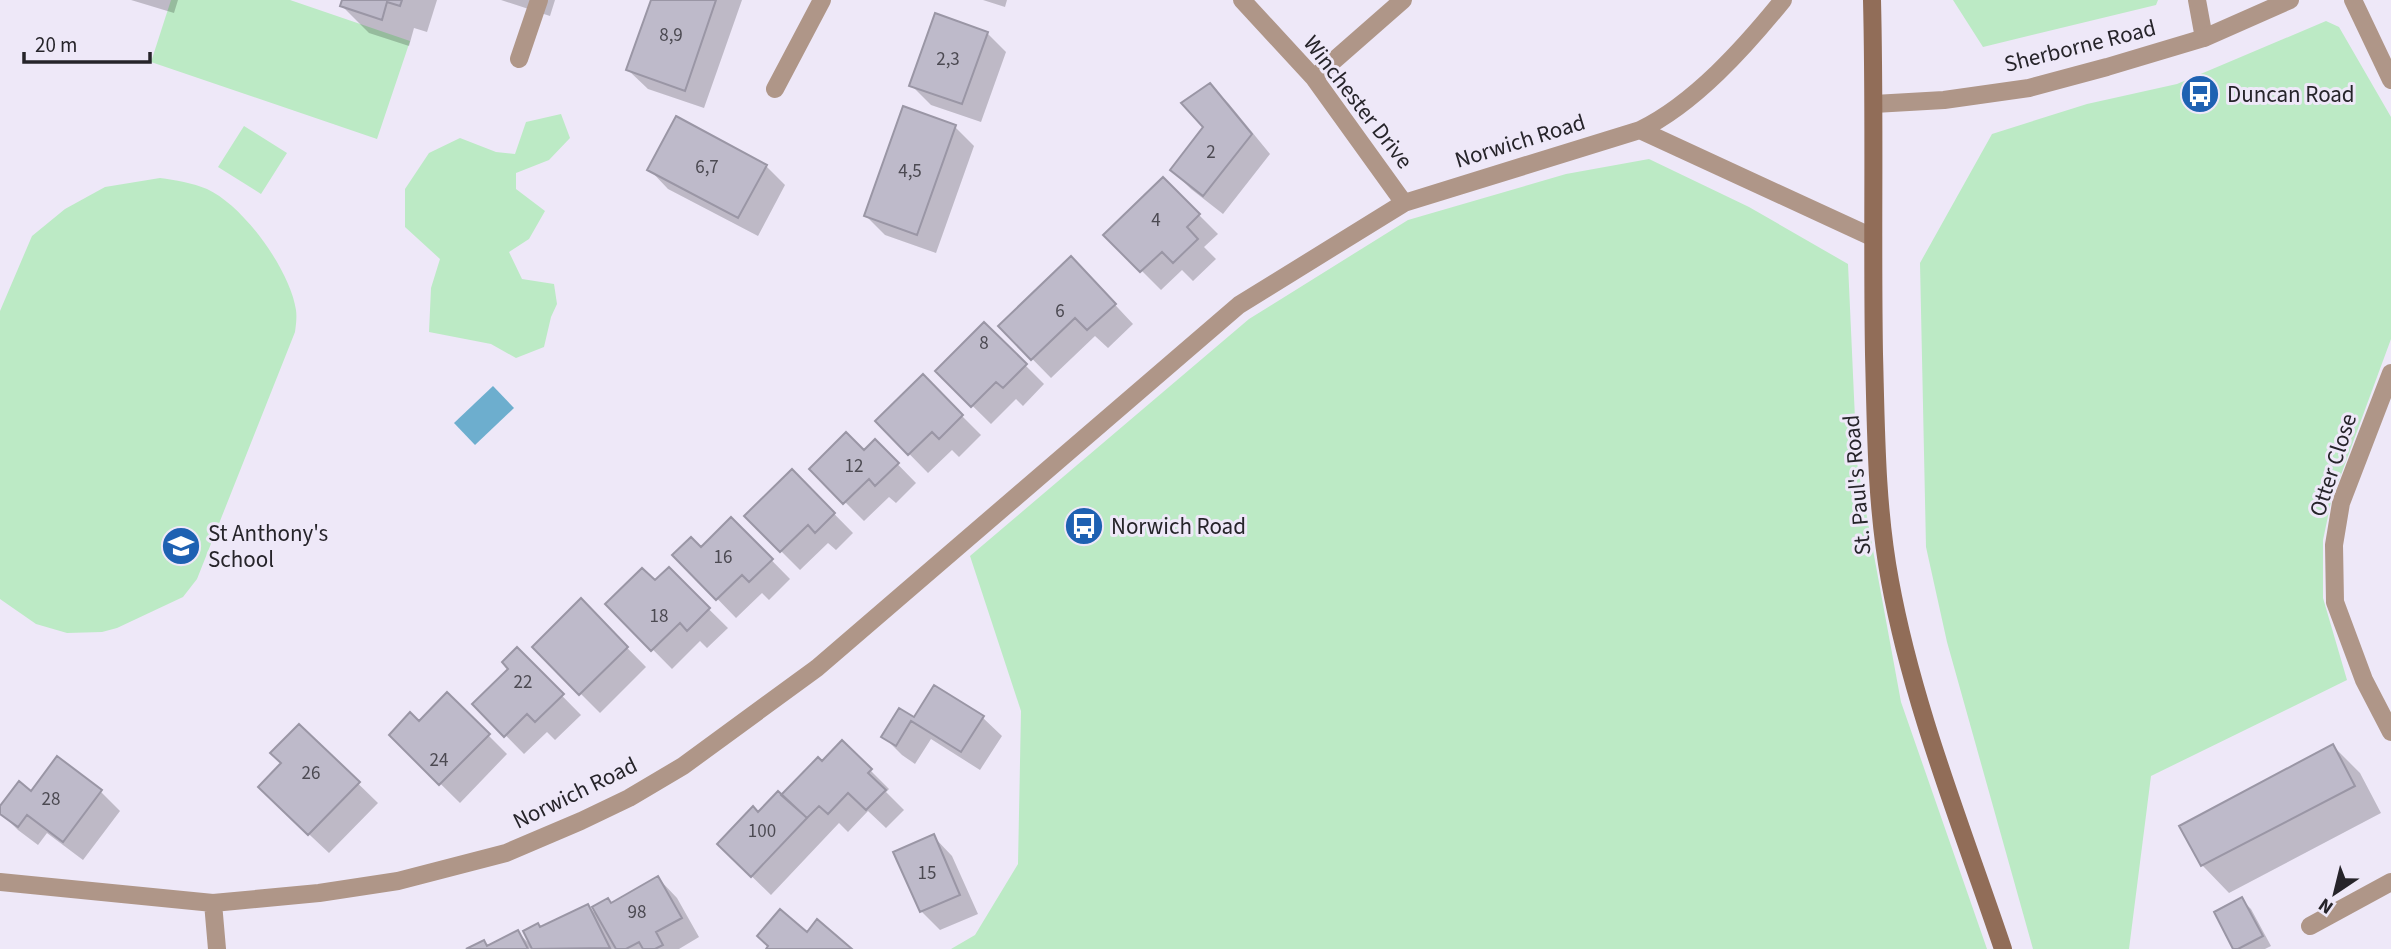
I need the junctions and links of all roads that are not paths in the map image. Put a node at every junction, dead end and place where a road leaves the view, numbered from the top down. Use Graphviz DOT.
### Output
graph roads {
  1 [pos="539,0"];
  2 [pos="822,0"];
  3 [pos="1242,0"];
  4 [pos="1403,0"];
  5 [pos="1783,0"];
  6 [pos="1872,0"];
  7 [pos="2197,0"];
  8 [pos="2290,0"];
  9 [pos="2353,0"];
  10 [pos="2204,38"];
  11 [pos="519,59"];
  12 [pos="1314,78"];
  13 [pos="2391,80"];
  14 [pos="775,89"];
  15 [pos="1874,104"];
  16 [pos="1640,130"];
  17 [pos="1404,203"];
  18 [pos="1872,237"];
  19 [pos="2391,373"];
  20 [pos="2391,732"];
  21 [pos="0,882"];
  22 [pos="2391,882"];
  23 [pos="214,903"];
  24 [pos="2310,926"];
  25 [pos="217,949"];
  26 [pos="2003,949"];
  1 -- 11 [label="street"];
  2 -- 14 [label="street"];
  3 -- 12 [label="street, Winchester Drive"];
  4 -- 12 [label="street"];
  5 -- 16 [label="street, Norwich Road"];
  6 -- 15 [label="main road, St. Paul's Road"];
  7 -- 10 [label="street"];
  8 -- 10 [label="street, Sherborne Road"];
  9 -- 13 [label="street"];
  10 -- 15 [label="street, Sherborne Road"];
  12 -- 17 [label="street, Winchester Drive"];
  15 -- 18 [label="main road, St. Paul's Road"];
  16 -- 17 [label="street, Norwich Road"];
  16 -- 18 [label="street"];
  17 -- 23 [label="street, Norwich Road"];
  18 -- 26 [label="main road, St. Paul's Road"];
  19 -- 20 [label="street, Otter Close"];
  21 -- 23 [label="street, Norwich Road"];
  22 -- 24 [label="street"];
  23 -- 25 [label="street"];
}
